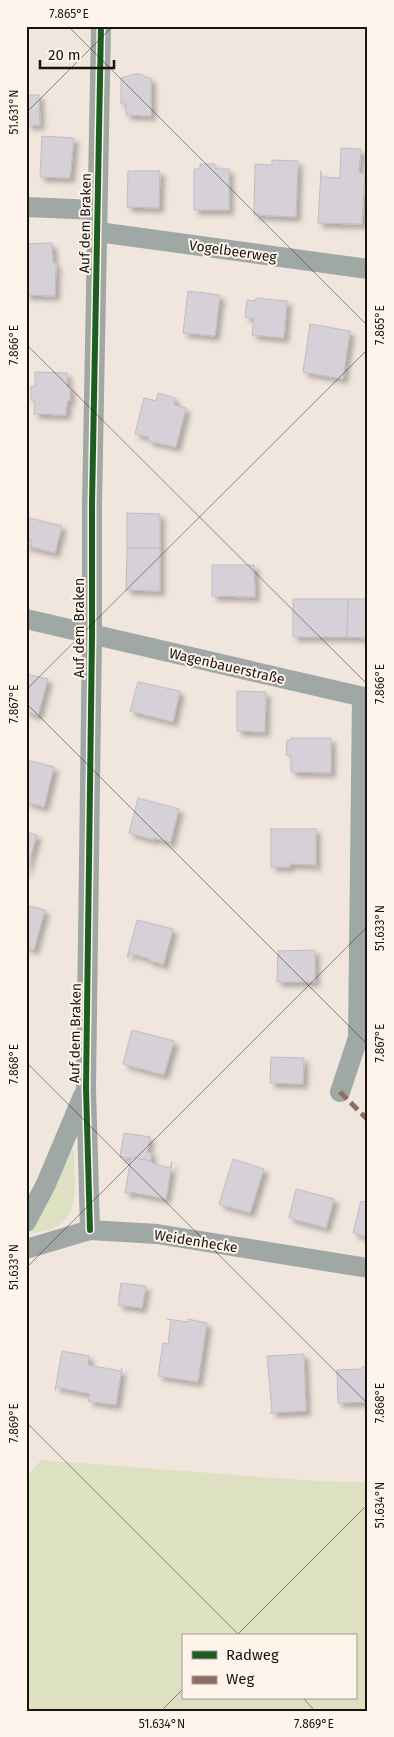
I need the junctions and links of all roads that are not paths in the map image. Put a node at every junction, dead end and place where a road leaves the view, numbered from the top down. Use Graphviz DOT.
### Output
graph roads {
  1 [pos="101,26"];
  2 [pos="26,207"];
  3 [pos="97,210"];
  4 [pos="98,232"];
  5 [pos="368,269"];
  6 [pos="26,619"];
  7 [pos="92,635"];
  8 [pos="365,698"];
  9 [pos="86,1088"];
  10 [pos="340,1092"];
  11 [pos="26,1222"];
  12 [pos="90,1230"];
  13 [pos="26,1249"];
  14 [pos="368,1268"];
  1 -- 3 [label="street, Auf dem Braken"];
  2 -- 3 [label="street"];
  3 -- 4 [label="street, Auf dem Braken"];
  4 -- 5 [label="street, Vogelbeerweg"];
  4 -- 7 [label="street, Auf dem Braken"];
  6 -- 7 [label="street, Wagenbauerstraße"];
  7 -- 8 [label="street, Wagenbauerstraße"];
  7 -- 9 [label="street, Auf dem Braken"];
  8 -- 10 [label="street, Wagenbauerstraße"];
  9 -- 11 [label="street, Auf dem Braken"];
  9 -- 12 [label="street, Auf dem Braken"];
  12 -- 13 [label="street, Weidenhecke"];
  12 -- 14 [label="street, Weidenhecke"];
}
